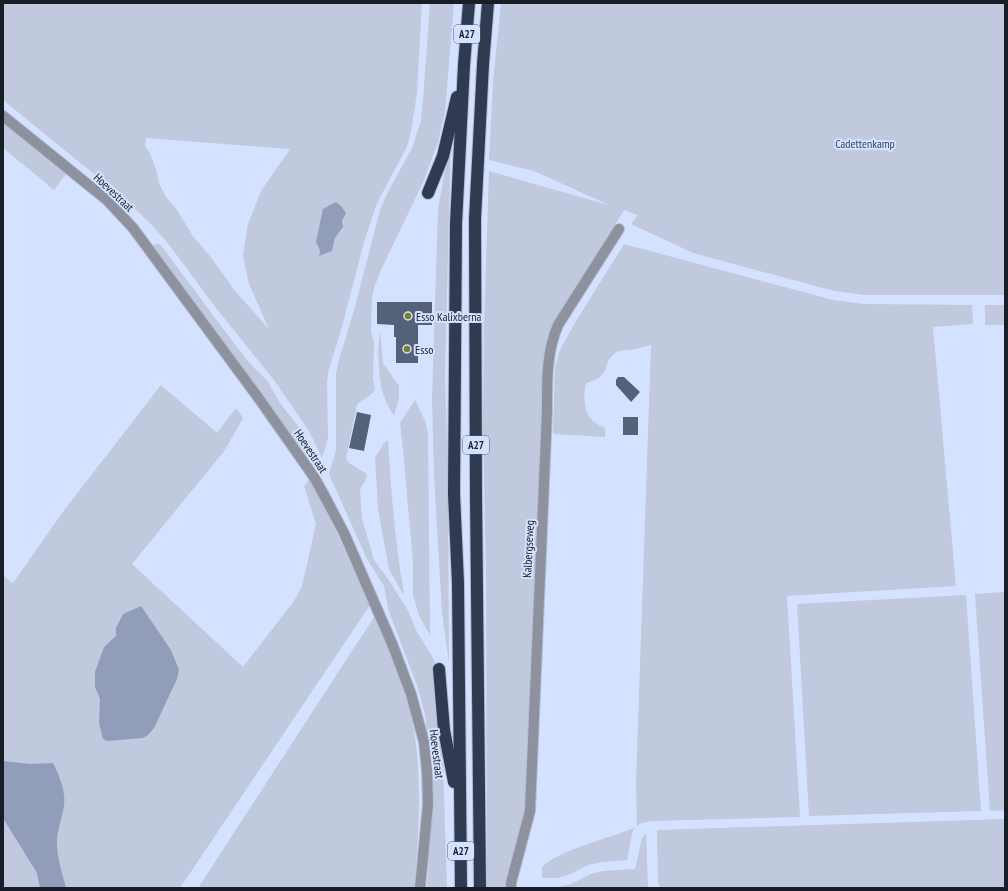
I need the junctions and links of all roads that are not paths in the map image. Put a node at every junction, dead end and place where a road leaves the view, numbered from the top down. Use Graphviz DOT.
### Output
graph roads {
  1 [pos="469,3"];
  2 [pos="488,3"];
  3 [pos="464,65"];
  4 [pos="3,116"];
  5 [pos="428,193"];
  6 [pos="619,228"];
  7 [pos="439,669"];
  8 [pos="460,815"];
  9 [pos="420,888"];
  10 [pos="461,888"];
  11 [pos="480,888"];
  12 [pos="511,888"];
  1 -- 3 [label="highway, A27"];
  2 -- 11 [label="highway, A27"];
  3 -- 5 [label="highway, A27"];
  3 -- 8 [label="highway, A27"];
  4 -- 9 [label="street, Hoevestraat"];
  6 -- 12 [label="street, Kalbergseweg"];
  7 -- 8 [label="highway, A27"];
  8 -- 10 [label="highway, A27"];
}
